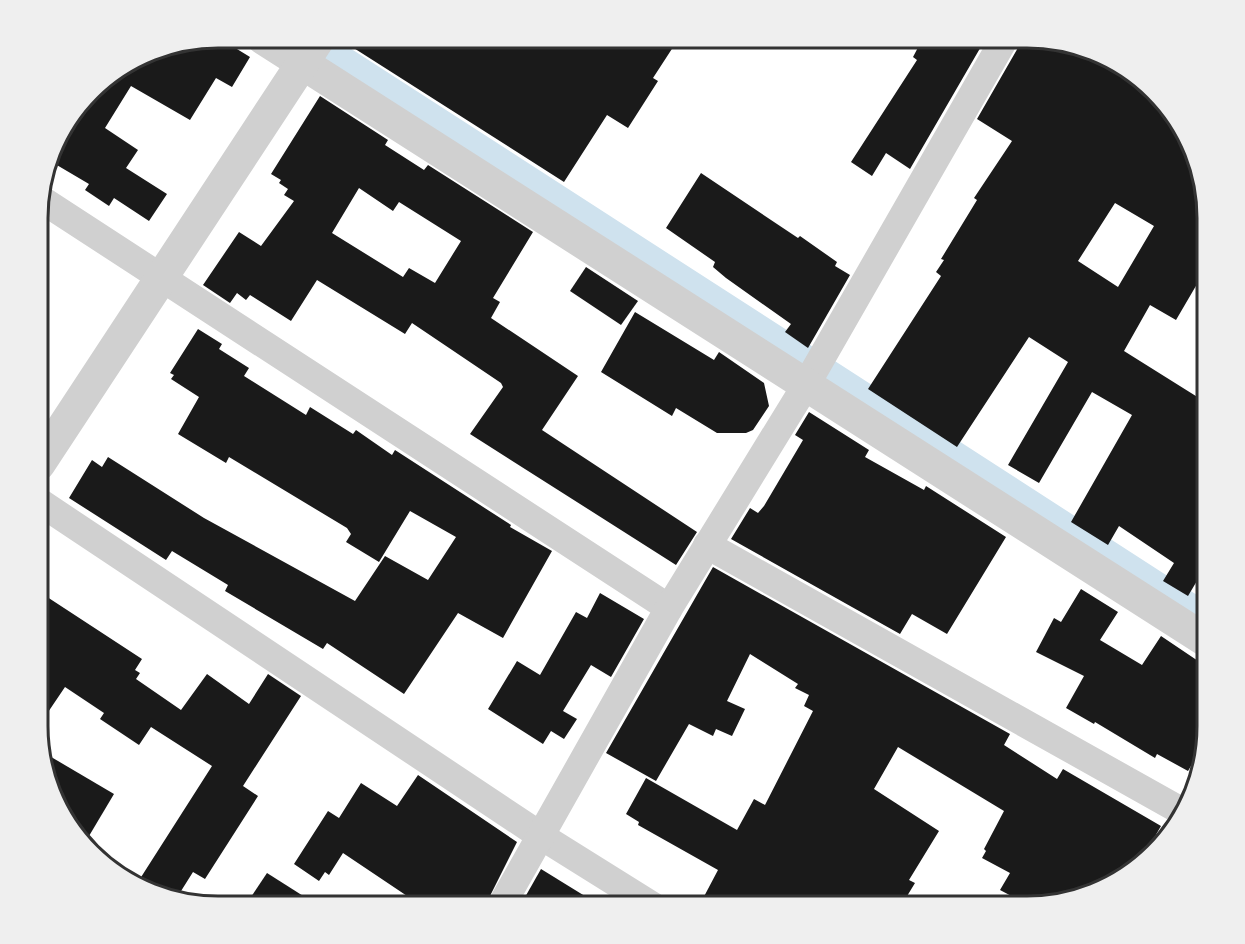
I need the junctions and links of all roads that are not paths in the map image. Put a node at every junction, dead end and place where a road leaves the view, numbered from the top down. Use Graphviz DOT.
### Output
graph roads {
  1 [pos="999,48"];
  2 [pos="311,51"];
  3 [pos="49,204"];
  4 [pos="162,279"];
  5 [pos="806,385"];
  6 [pos="48,450"];
  7 [pos="48,508"];
  8 [pos="707,545"];
  9 [pos="669,608"];
  10 [pos="1197,635"];
  11 [pos="1176,807"];
  12 [pos="541,836"];
  13 [pos="507,896"];
  14 [pos="637,896"];
  1 -- 5 [label="street"];
  2 -- 4 [label="street"];
  2 -- 5 [label="street"];
  3 -- 4 [label="street"];
  4 -- 6 [label="street"];
  4 -- 9 [label="street"];
  5 -- 8 [label="street"];
  5 -- 10 [label="street"];
  7 -- 12 [label="street"];
  8 -- 9 [label="street"];
  8 -- 11 [label="street"];
  9 -- 12 [label="street"];
  12 -- 13 [label="street"];
  12 -- 14 [label="street"];
}
